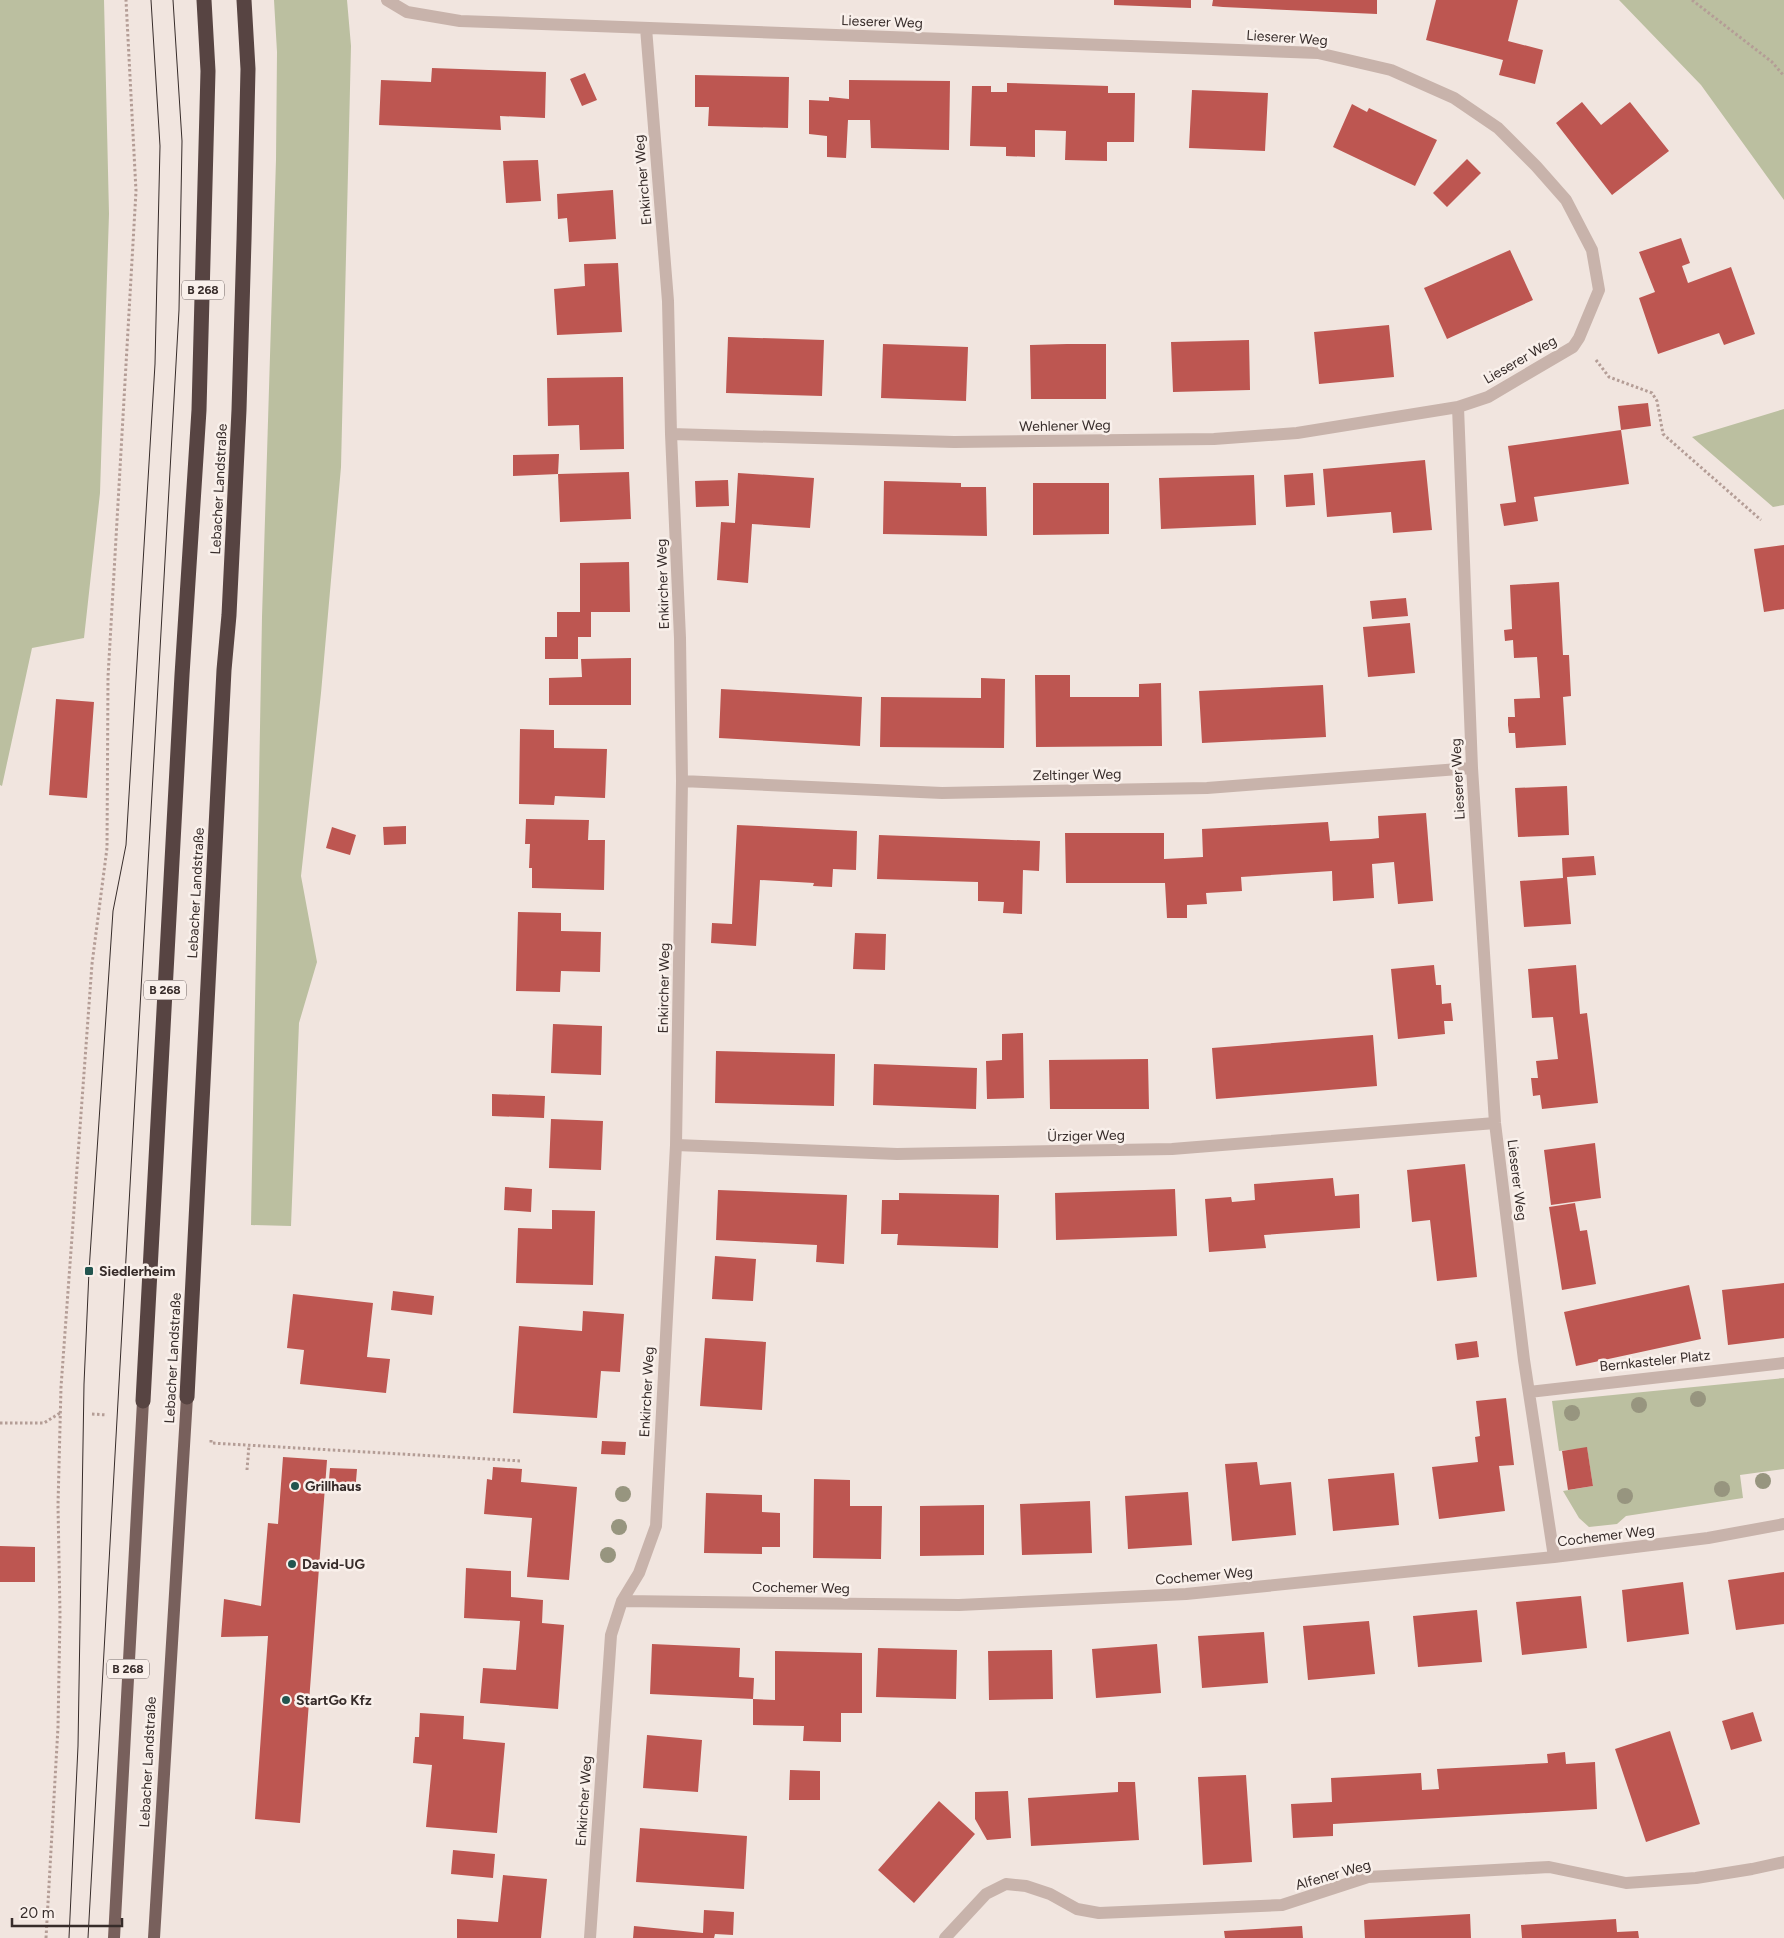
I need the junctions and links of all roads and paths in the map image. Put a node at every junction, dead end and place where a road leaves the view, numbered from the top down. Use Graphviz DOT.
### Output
graph roads {
  1 [pos="126,0"];
  2 [pos="204,0"];
  3 [pos="244,0"];
  4 [pos="387,0"];
  5 [pos="1692,0"];
  6 [pos="646,28"];
  7 [pos="1784,76"];
  8 [pos="1579,338"];
  9 [pos="1458,407"];
  10 [pos="671,434"];
  11 [pos="1761,520"];
  12 [pos="1472,768"];
  13 [pos="682,781"];
  14 [pos="1495,1123"];
  15 [pos="676,1145"];
  16 [pos="1784,1363"];
  17 [pos="1529,1392"];
  18 [pos="187,1398"];
  19 [pos="143,1401"];
  20 [pos="60,1413"];
  21 [pos="92,1414"];
  22 [pos="107,1415"];
  23 [pos="186,1420"];
  24 [pos="0,1423"];
  25 [pos="249,1445"];
  26 [pos="522,1461"];
  27 [pos="247,1470"];
  28 [pos="1784,1524"];
  29 [pos="1554,1557"];
  30 [pos="622,1601"];
  31 [pos="1784,1862"];
  32 [pos="46,1938"];
  33 [pos="114,1938"];
  34 [pos="154,1938"];
  35 [pos="590,1938"];
  36 [pos="945,1938"];
  1 -- 20 [label="path"];
  2 -- 19 [label="highway, Lebacher Landstraße / B 268"];
  3 -- 18 [label="highway, Lebacher Landstraße / B 268"];
  4 -- 6 [label="street, Lieserer Weg"];
  5 -- 7 [label="path"];
  6 -- 8 [label="street, Lieserer Weg"];
  6 -- 10 [label="street, Enkircher Weg"];
  8 -- 9 [label="street, Lieserer Weg"];
  8 -- 11 [label="path"];
  9 -- 10 [label="street, Wehlener Weg"];
  9 -- 12 [label="street, Lieserer Weg"];
  10 -- 13 [label="street, Enkircher Weg"];
  12 -- 13 [label="street, Zeltinger Weg"];
  12 -- 14 [label="street, Lieserer Weg"];
  13 -- 15 [label="street, Enkircher Weg"];
  14 -- 15 [label="street, Ürziger Weg"];
  14 -- 17 [label="street, Lieserer Weg"];
  15 -- 30 [label="street, Enkircher Weg"];
  16 -- 17 [label="street, Bernkasteler Platz"];
  17 -- 29 [label="street, Lieserer Weg"];
  18 -- 23 [label="main road, Lebacher Landstraße / B 268"];
  19 -- 33 [label="main road, Lebacher Landstraße / B 268"];
  20 -- 24 [label="path"];
  20 -- 32 [label="path"];
  21 -- 22 [label="path"];
  23 -- 25 [label="path"];
  23 -- 34 [label="main road, Lebacher Landstraße / B 268"];
  25 -- 26 [label="path"];
  25 -- 27 [label="path"];
  28 -- 29 [label="street, Cochemer Weg"];
  29 -- 30 [label="street, Cochemer Weg"];
  30 -- 35 [label="street, Enkircher Weg"];
  31 -- 36 [label="street, Alfener Weg"];
}
